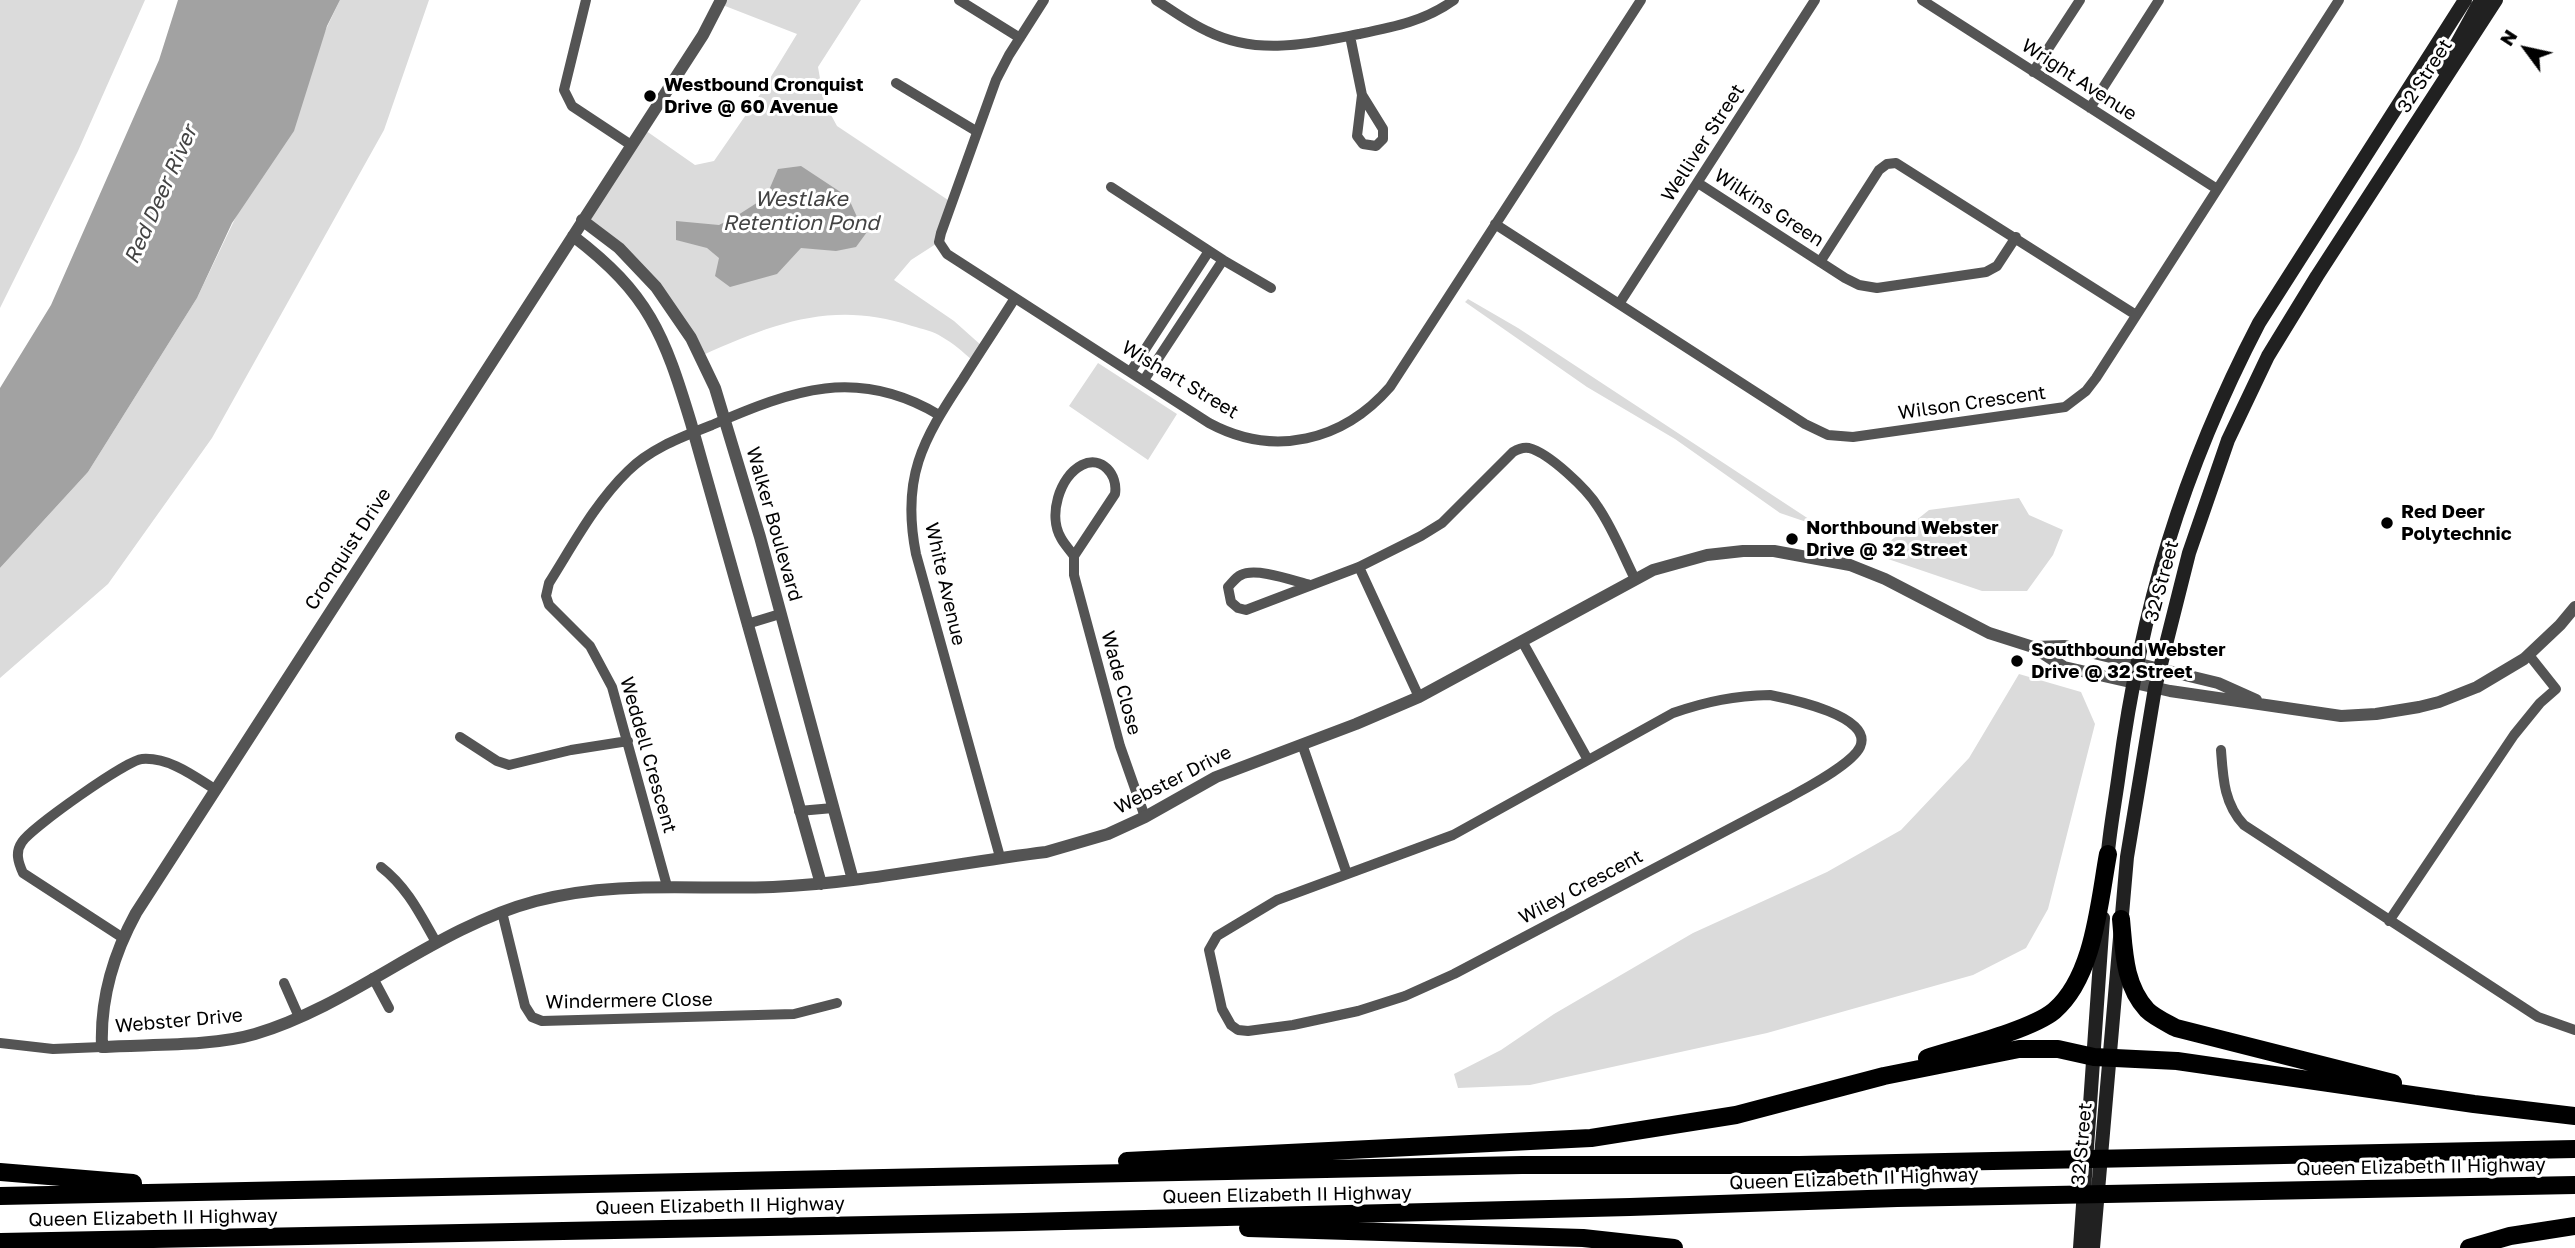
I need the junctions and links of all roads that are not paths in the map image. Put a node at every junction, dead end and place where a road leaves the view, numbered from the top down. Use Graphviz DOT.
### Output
graph roads {
  1 [pos="586,0"];
  2 [pos="721,0"];
  3 [pos="959,0"];
  4 [pos="1044,0"];
  5 [pos="1156,0"];
  6 [pos="1454,0"];
  7 [pos="1641,0"];
  8 [pos="1815,0"];
  9 [pos="1922,0"];
  10 [pos="2080,0"];
  11 [pos="2160,0"];
  12 [pos="2339,0"];
  13 [pos="2465,0"];
  14 [pos="2481,0"];
  15 [pos="2496,0"];
  16 [pos="1350,36"];
  17 [pos="1020,38"];
  18 [pos="2033,72"];
  19 [pos="896,83"];
  20 [pos="1362,95"];
  21 [pos="2090,108"];
  22 [pos="2417,124"];
  23 [pos="976,131"];
  24 [pos="631,145"];
  25 [pos="1698,183"];
  26 [pos="1111,187"];
  27 [pos="2217,190"];
  28 [pos="582,220"];
  29 [pos="1495,224"];
  30 [pos="573,236"];
  31 [pos="2016,237"];
  32 [pos="1209,251"];
  33 [pos="1223,260"];
  34 [pos="1820,262"];
  35 [pos="1271,288"];
  36 [pos="1016,298"];
  37 [pos="1619,304"];
  38 [pos="2136,315"];
  39 [pos="1131,371"];
  40 [pos="1144,380"];
  41 [pos="939,415"];
  42 [pos="725,419"];
  43 [pos="693,432"];
  44 [pos="1074,556"];
  45 [pos="1359,567"];
  46 [pos="1635,579"];
  47 [pos="1310,585"];
  48 [pos="2575,607"];
  49 [pos="779,614"];
  50 [pos="747,624"];
  51 [pos="1522,641"];
  52 [pos="2033,647"];
  53 [pos="2529,655"];
  54 [pos="2136,664"];
  55 [pos="2159,669"];
  56 [pos="2132,683"];
  57 [pos="2155,688"];
  58 [pos="1419,697"];
  59 [pos="2264,704"];
  60 [pos="460,737"];
  61 [pos="628,741"];
  62 [pos="1302,744"];
  63 [pos="2221,750"];
  64 [pos="1588,760"];
  65 [pos="216,790"];
  66 [pos="833,808"];
  67 [pos="799,811"];
  68 [pos="1145,817"];
  69 [pos="2108,854"];
  70 [pos="1000,858"];
  71 [pos="382,867"];
  72 [pos="1347,874"];
  73 [pos="853,880"];
  74 [pos="821,884"];
  75 [pos="667,886"];
  76 [pos="502,912"];
  77 [pos="2121,919"];
  78 [pos="2389,921"];
  79 [pos="123,937"];
  80 [pos="436,942"];
  81 [pos="373,978"];
  82 [pos="284,983"];
  83 [pos="837,1003"];
  84 [pos="389,1007"];
  85 [pos="299,1017"];
  86 [pos="2575,1030"];
  87 [pos="0,1043"];
  88 [pos="102,1047"];
  89 [pos="2101,1057"];
  90 [pos="1857,1083"];
  91 [pos="2474,1104"];
  92 [pos="2575,1116"];
  93 [pos="2575,1149"];
  94 [pos="0,1172"];
  95 [pos="925,1177"];
  96 [pos="2575,1185"];
  97 [pos="231,1191"];
  98 [pos="0,1196"];
  99 [pos="1024,1222"];
  100 [pos="2575,1226"];
  101 [pos="2088,1227"];
  102 [pos="0,1242"];
  103 [pos="1674,1248"];
  104 [pos="2080,1248"];
  105 [pos="2093,1248"];
  106 [pos="2469,1248"];
  1 -- 24 [label="street"];
  2 -- 24 [label="street, Cronquist Drive"];
  3 -- 17 [label="street"];
  4 -- 17 [label="street, Wishart Street"];
  5 -- 16 [label="street"];
  6 -- 16 [label="street"];
  7 -- 29 [label="street, Wishart Street"];
  8 -- 25 [label="street, Welliver Street"];
  9 -- 18 [label="street, Wright Avenue"];
  10 -- 18 [label="street"];
  11 -- 21 [label="street"];
  12 -- 27 [label="street, Wilson Crescent"];
  13 -- 54 [label="main road, 32 Street"];
  14 -- 22 [label="main road"];
  15 -- 22 [label="main road, 32 Street"];
  16 -- 20 [label="street"];
  17 -- 23 [label="street, Wishart Street"];
  18 -- 21 [label="street, Wright Avenue"];
  19 -- 23 [label="street"];
  20 -- 20 [label="street"];
  21 -- 27 [label="street, Wright Avenue"];
  22 -- 55 [label="main road, 32 Street"];
  23 -- 36 [label="street, Wishart Street"];
  24 -- 28 [label="street, Cronquist Drive"];
  25 -- 34 [label="street, Wilkins Green"];
  25 -- 37 [label="street, Welliver Street"];
  26 -- 32 [label="street"];
  27 -- 38 [label="street, Wilson Crescent"];
  28 -- 30 [label="street, Cronquist Drive"];
  28 -- 42 [label="street, Walker Boulevard"];
  29 -- 37 [label="street, Wilson Crescent"];
  29 -- 40 [label="street, Wishart Street"];
  30 -- 43 [label="street"];
  30 -- 65 [label="street, Cronquist Drive"];
  31 -- 34 [label="street, Wilkins Green"];
  31 -- 34 [label="street, Wilkins Green"];
  31 -- 38 [label="street, Wilkins Green"];
  32 -- 33 [label="street"];
  32 -- 39 [label="street"];
  33 -- 35 [label="street"];
  33 -- 40 [label="street"];
  36 -- 39 [label="street, Wishart Street"];
  36 -- 41 [label="street, White Avenue"];
  37 -- 38 [label="street, Wilson Crescent"];
  39 -- 40 [label="street, Wishart Street"];
  41 -- 42 [label="street, Weddell Crescent"];
  41 -- 70 [label="street, White Avenue"];
  42 -- 43 [label="street, Weddell Crescent"];
  42 -- 49 [label="street, Walker Boulevard"];
  43 -- 50 [label="street"];
  43 -- 61 [label="street, Weddell Crescent"];
  44 -- 44 [label="street, Wade Close"];
  44 -- 68 [label="street, Wade Close"];
  45 -- 46 [label="street"];
  45 -- 47 [label="street"];
  45 -- 58 [label="street"];
  46 -- 51 [label="street, Webster Drive"];
  46 -- 52 [label="street, Webster Drive"];
  47 -- 47 [label="street"];
  48 -- 53 [label="street"];
  49 -- 50 [label="street"];
  49 -- 66 [label="street, Walker Boulevard"];
  50 -- 67 [label="street"];
  51 -- 58 [label="street, Webster Drive"];
  51 -- 64 [label="street"];
  52 -- 54 [label="street, Webster Drive"];
  52 -- 56 [label="street, Webster Drive"];
  53 -- 59 [label="street"];
  53 -- 78 [label="street"];
  54 -- 55 [label="street, Webster Drive"];
  54 -- 56 [label="main road, 32 Street"];
  55 -- 57 [label="main road, 32 Street"];
  55 -- 59 [label="street, Webster Drive"];
  56 -- 57 [label="street, Webster Drive"];
  56 -- 69 [label="main road, 32 Street"];
  57 -- 59 [label="street, Webster Drive"];
  57 -- 77 [label="main road, 32 Street"];
  58 -- 62 [label="street, Webster Drive"];
  60 -- 61 [label="street"];
  61 -- 75 [label="street, Weddell Crescent"];
  62 -- 68 [label="street, Webster Drive"];
  62 -- 72 [label="street"];
  63 -- 78 [label="street"];
  64 -- 72 [label="street, Wiley Crescent"];
  64 -- 72 [label="street, Wiley Crescent"];
  65 -- 79 [label="street, Cronquist Drive"];
  65 -- 79 [label="street"];
  66 -- 67 [label="street"];
  66 -- 73 [label="street, Walker Boulevard"];
  67 -- 74 [label="street"];
  68 -- 70 [label="street, Webster Drive"];
  69 -- 89 [label="main road, 32 Street"];
  69 -- 90 [label="highway"];
  70 -- 73 [label="street, Webster Drive"];
  71 -- 80 [label="street"];
  73 -- 74 [label="street, Webster Drive"];
  74 -- 75 [label="street, Webster Drive"];
  75 -- 76 [label="street, Webster Drive"];
  76 -- 80 [label="street, Webster Drive"];
  76 -- 83 [label="street, Windermere Close"];
  77 -- 89 [label="main road, 32 Street"];
  77 -- 91 [label="highway"];
  78 -- 86 [label="street"];
  79 -- 88 [label="street, Cronquist Drive"];
  80 -- 81 [label="street, Webster Drive"];
  81 -- 84 [label="street"];
  81 -- 85 [label="street, Webster Drive"];
  82 -- 85 [label="street"];
  85 -- 88 [label="street, Webster Drive"];
  87 -- 88 [label="street"];
  89 -- 90 [label="highway"];
  89 -- 91 [label="highway"];
  89 -- 101 [label="main road, 32 Street"];
  89 -- 101 [label="main road, 32 Street"];
  90 -- 95 [label="highway"];
  91 -- 92 [label="highway"];
  93 -- 95 [label="highway, Queen Elizabeth II Highway"];
  94 -- 97 [label="highway"];
  95 -- 97 [label="highway, Queen Elizabeth II Highway"];
  96 -- 99 [label="highway, Queen Elizabeth II Highway"];
  97 -- 98 [label="highway, Queen Elizabeth II Highway"];
  99 -- 102 [label="highway, Queen Elizabeth II Highway"];
  99 -- 103 [label="highway"];
  100 -- 106 [label="highway"];
  101 -- 104 [label="main road, 32 Street"];
  101 -- 105 [label="main road, 32 Street"];
}
